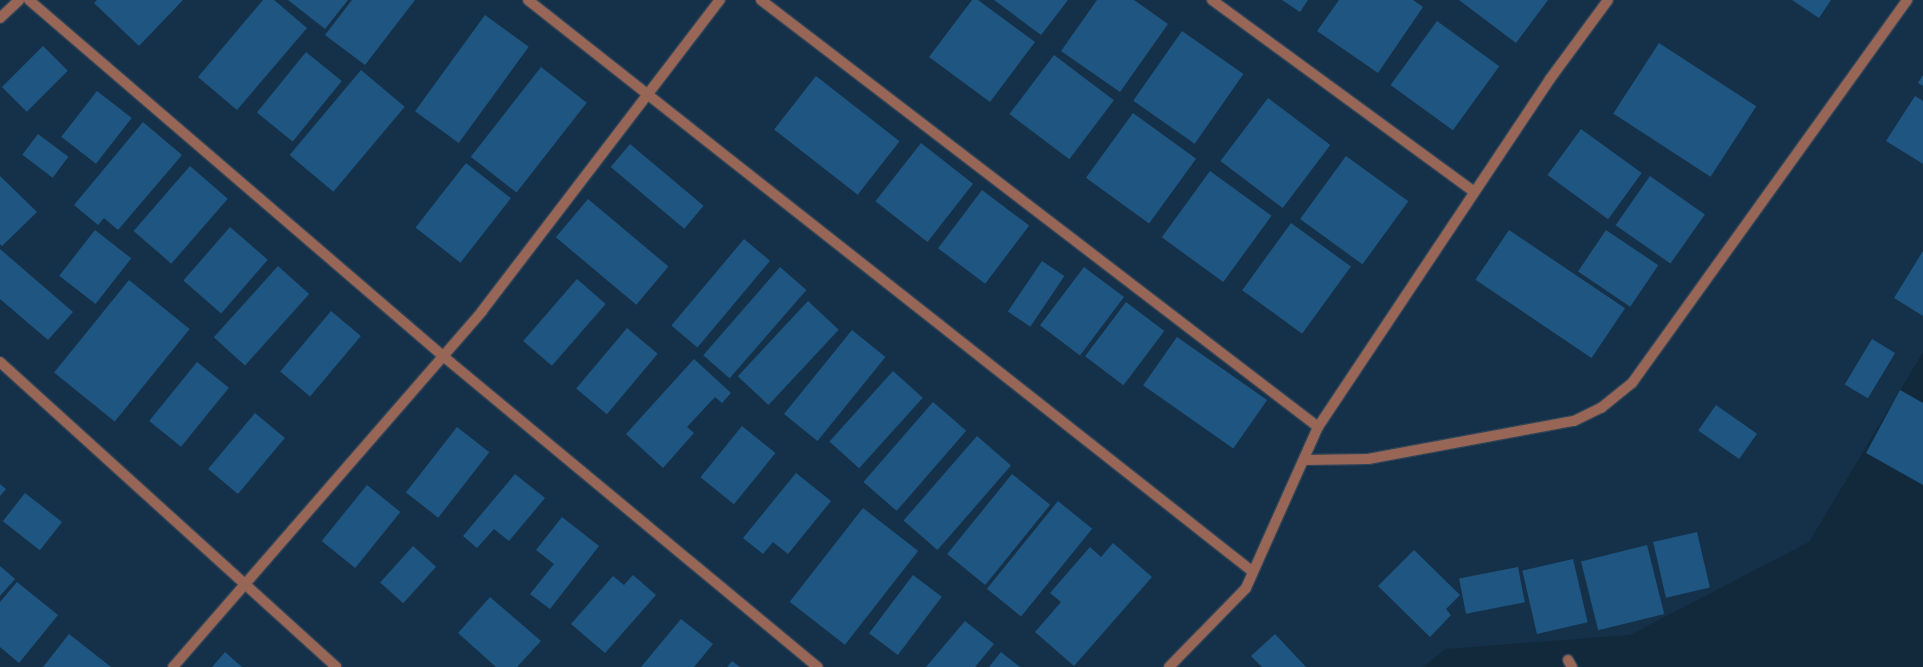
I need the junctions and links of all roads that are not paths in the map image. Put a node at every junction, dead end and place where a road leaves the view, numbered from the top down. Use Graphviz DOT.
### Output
graph roads {
  1 [pos="19,0"];
  2 [pos="29,0"];
  3 [pos="528,0"];
  4 [pos="720,0"];
  5 [pos="761,0"];
  6 [pos="1212,0"];
  7 [pos="1608,0"];
  8 [pos="1907,0"];
  9 [pos="0,18"];
  10 [pos="647,92"];
  11 [pos="1474,192"];
  12 [pos="443,356"];
  13 [pos="0,362"];
  14 [pos="1318,427"];
  15 [pos="1305,460"];
  16 [pos="1253,572"];
  17 [pos="244,584"];
  18 [pos="173,667"];
  19 [pos="336,667"];
  20 [pos="818,667"];
  21 [pos="1169,667"];
  1 -- 9 [label="lane"];
  2 -- 12 [label="lane"];
  3 -- 10 [label="lane"];
  4 -- 10 [label="lane"];
  5 -- 14 [label="lane"];
  6 -- 11 [label="lane"];
  7 -- 11 [label="lane"];
  8 -- 15 [label="lane"];
  10 -- 12 [label="lane"];
  10 -- 16 [label="lane"];
  11 -- 14 [label="lane"];
  12 -- 17 [label="lane"];
  12 -- 20 [label="lane"];
  13 -- 17 [label="lane"];
  14 -- 15 [label="lane"];
  15 -- 16 [label="lane"];
  16 -- 21 [label="lane"];
  17 -- 18 [label="lane"];
  17 -- 19 [label="lane"];
}
